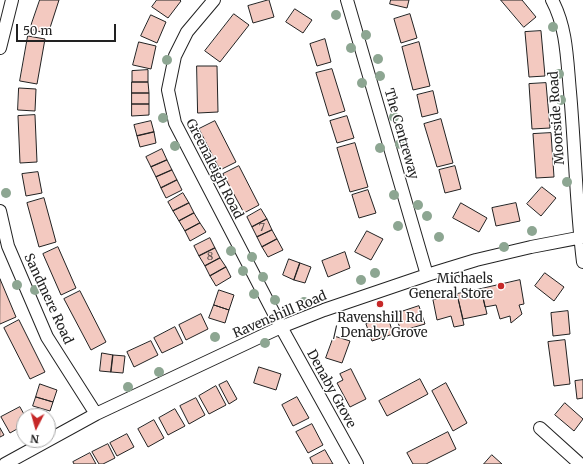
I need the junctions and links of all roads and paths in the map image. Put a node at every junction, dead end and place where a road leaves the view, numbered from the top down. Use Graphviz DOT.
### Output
graph roads {
  1 [pos="12,0"];
  2 [pos="214,0"];
  3 [pos="348,0"];
  4 [pos="552,0"];
  5 [pos="0,48"];
  6 [pos="0,211"];
  7 [pos="582,237"];
  8 [pos="583,262"];
  9 [pos="427,275"];
  10 [pos="281,327"];
  11 [pos="96,414"];
  12 [pos="540,428"];
  13 [pos="5,464"];
  14 [pos="357,464"];
  15 [pos="580,464"];
  1 -- 5 [label="street"];
  2 -- 10 [label="street, Greenaleigh Road"];
  3 -- 9 [label="street, The Centreway"];
  4 -- 7 [label="street, Moorside Road"];
  6 -- 11 [label="street, Sandmere Road"];
  7 -- 8 [label="street, Moorside Road"];
  7 -- 9 [label="street, Ravenshill Road"];
  9 -- 10 [label="street, Ravenshill Road"];
  10 -- 11 [label="street, Ravenshill Road"];
  10 -- 14 [label="street, Denaby Grove"];
  11 -- 13 [label="street, Ravenshill Road"];
  12 -- 15 [label="street"];
}
